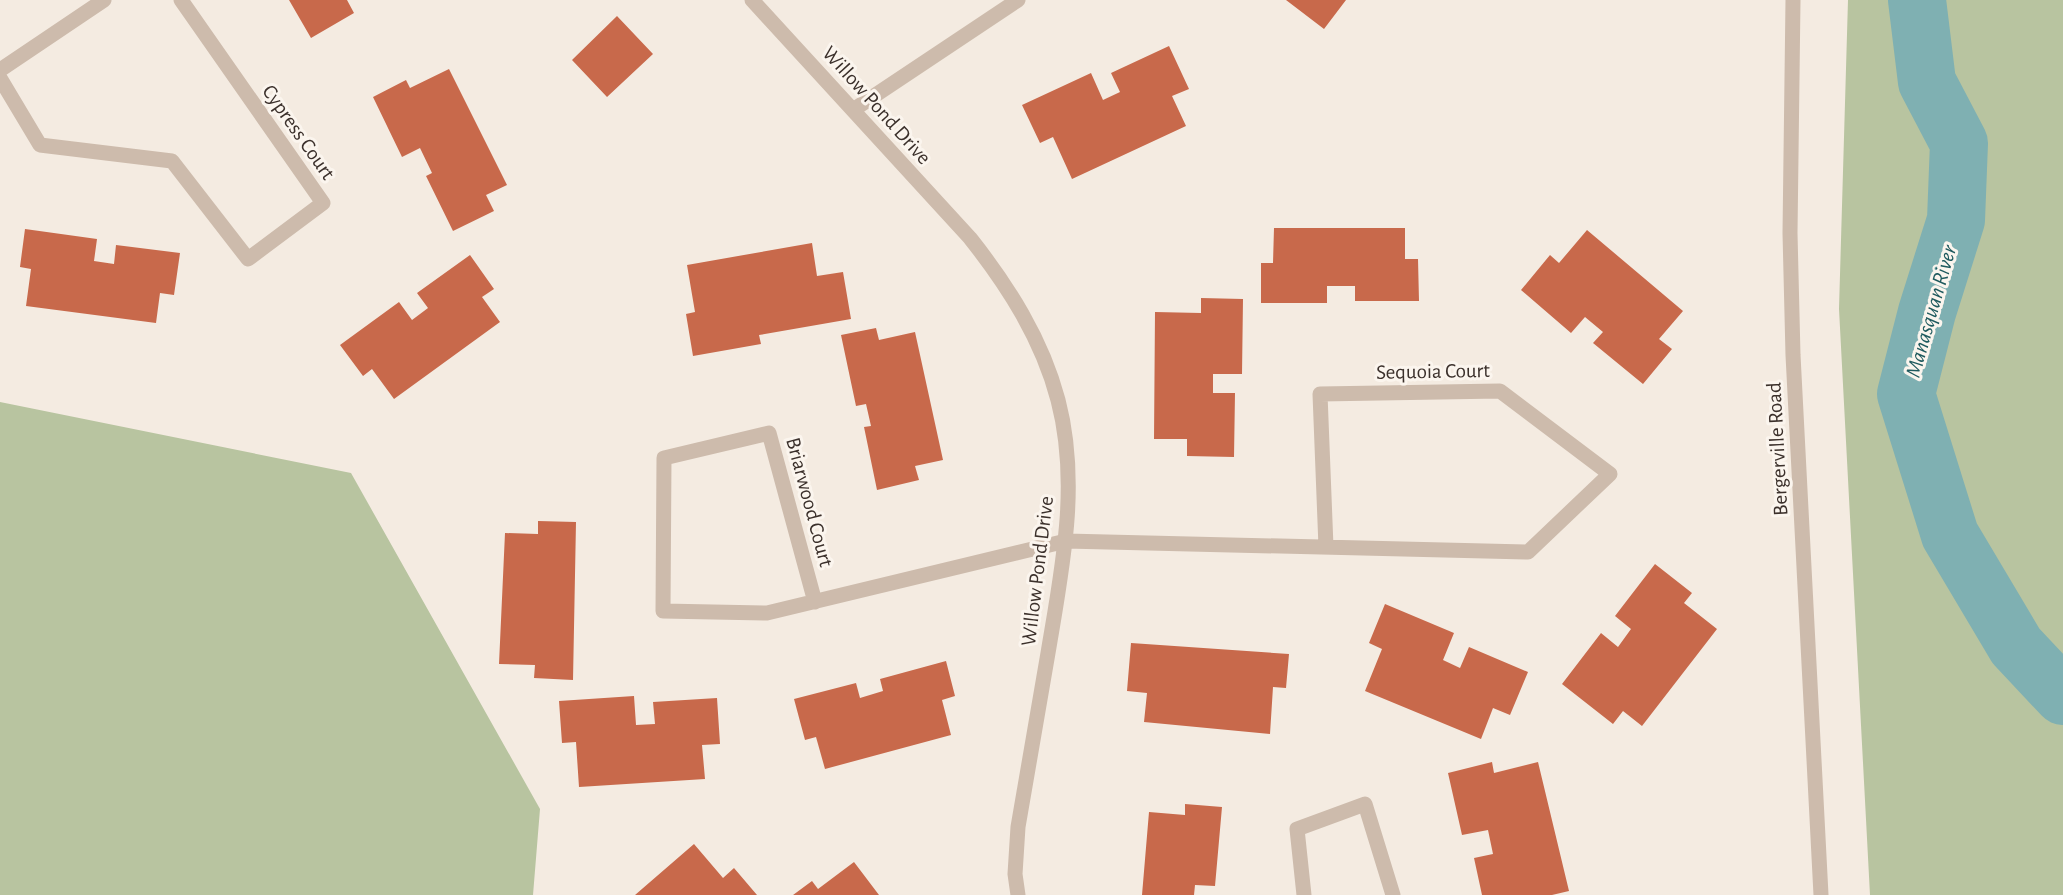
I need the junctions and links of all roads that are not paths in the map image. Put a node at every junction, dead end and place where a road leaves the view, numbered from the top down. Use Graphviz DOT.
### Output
graph roads {
  1 [pos="104,0"];
  2 [pos="181,0"];
  3 [pos="752,0"];
  4 [pos="1018,0"];
  5 [pos="1793,0"];
  6 [pos="0,70"];
  7 [pos="0,78"];
  8 [pos="853,110"];
  9 [pos="1066,541"];
  10 [pos="1326,547"];
  11 [pos="815,602"];
  12 [pos="1018,895"];
  13 [pos="1304,895"];
  14 [pos="1393,895"];
  15 [pos="1821,895"];
  1 -- 6 [label="street"];
  2 -- 7 [label="street, Cypress Court"];
  3 -- 8 [label="street, Willow Pond Drive"];
  4 -- 8 [label="street"];
  5 -- 15 [label="street, Bergerville Road"];
  8 -- 9 [label="street, Willow Pond Drive"];
  9 -- 10 [label="street, Sequoia Court"];
  9 -- 11 [label="street, Briarwood Court"];
  9 -- 12 [label="street, Willow Pond Drive"];
  10 -- 10 [label="street, Sequoia Court"];
  11 -- 11 [label="street, Briarwood Court"];
  13 -- 14 [label="street"];
}
